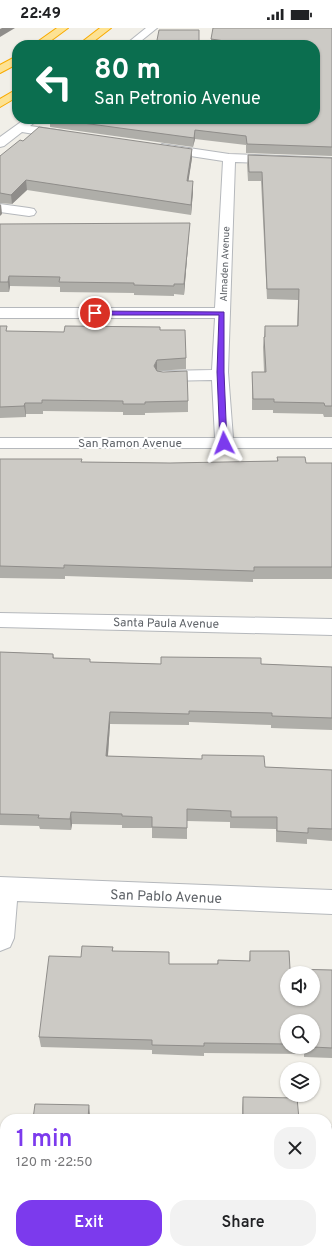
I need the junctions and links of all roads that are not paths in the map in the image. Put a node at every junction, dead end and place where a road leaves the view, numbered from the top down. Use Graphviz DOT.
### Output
graph roads {
  1 [pos="63,28"];
  2 [pos="106,28"];
  3 [pos="152,28"];
  4 [pos="45,40"];
  5 [pos="90,40"];
  6 [pos="136,40"];
  7 [pos="12,62"];
  8 [pos="0,70"];
  9 [pos="12,96"];
  10 [pos="0,104"];
  11 [pos="25,124"];
  12 [pos="20,128"];
  13 [pos="78,137"];
  14 [pos="0,143"];
  15 [pos="150,147"];
  16 [pos="229,158"];
  17 [pos="332,162"];
  18 [pos="0,208"];
  19 [pos="28,212"];
  20 [pos="0,313"];
  21 [pos="222,313"];
  22 [pos="221,375"];
  23 [pos="163,376"];
  24 [pos="0,443"];
  25 [pos="224,443"];
  26 [pos="332,443"];
  27 [pos="0,620"];
  28 [pos="332,627"];
  29 [pos="3,889"];
  30 [pos="332,902"];
  31 [pos="0,938"];
  1 -- 4 [label="highway"];
  2 -- 5 [label="highway"];
  3 -- 6 [label="street"];
  7 -- 8 [label="highway"];
  9 -- 10 [label="highway"];
  11 -- 12 [label="street"];
  12 -- 13 [label="street"];
  12 -- 14 [label="street"];
  15 -- 16 [label="street"];
  16 -- 17 [label="street"];
  16 -- 21 [label="street, Almaden Avenue"];
  18 -- 19 [label="street"];
  20 -- 21 [label="street"];
  21 -- 22 [label="street, Almaden Avenue"];
  22 -- 23 [label="street"];
  22 -- 25 [label="street, Almaden Avenue"];
  24 -- 25 [label="street, San Ramon Avenue"];
  25 -- 26 [label="street, San Ramon Avenue"];
  27 -- 28 [label="street, Santa Paula Avenue"];
  29 -- 30 [label="street, San Pablo Avenue"];
  29 -- 31 [label="street"];
}
